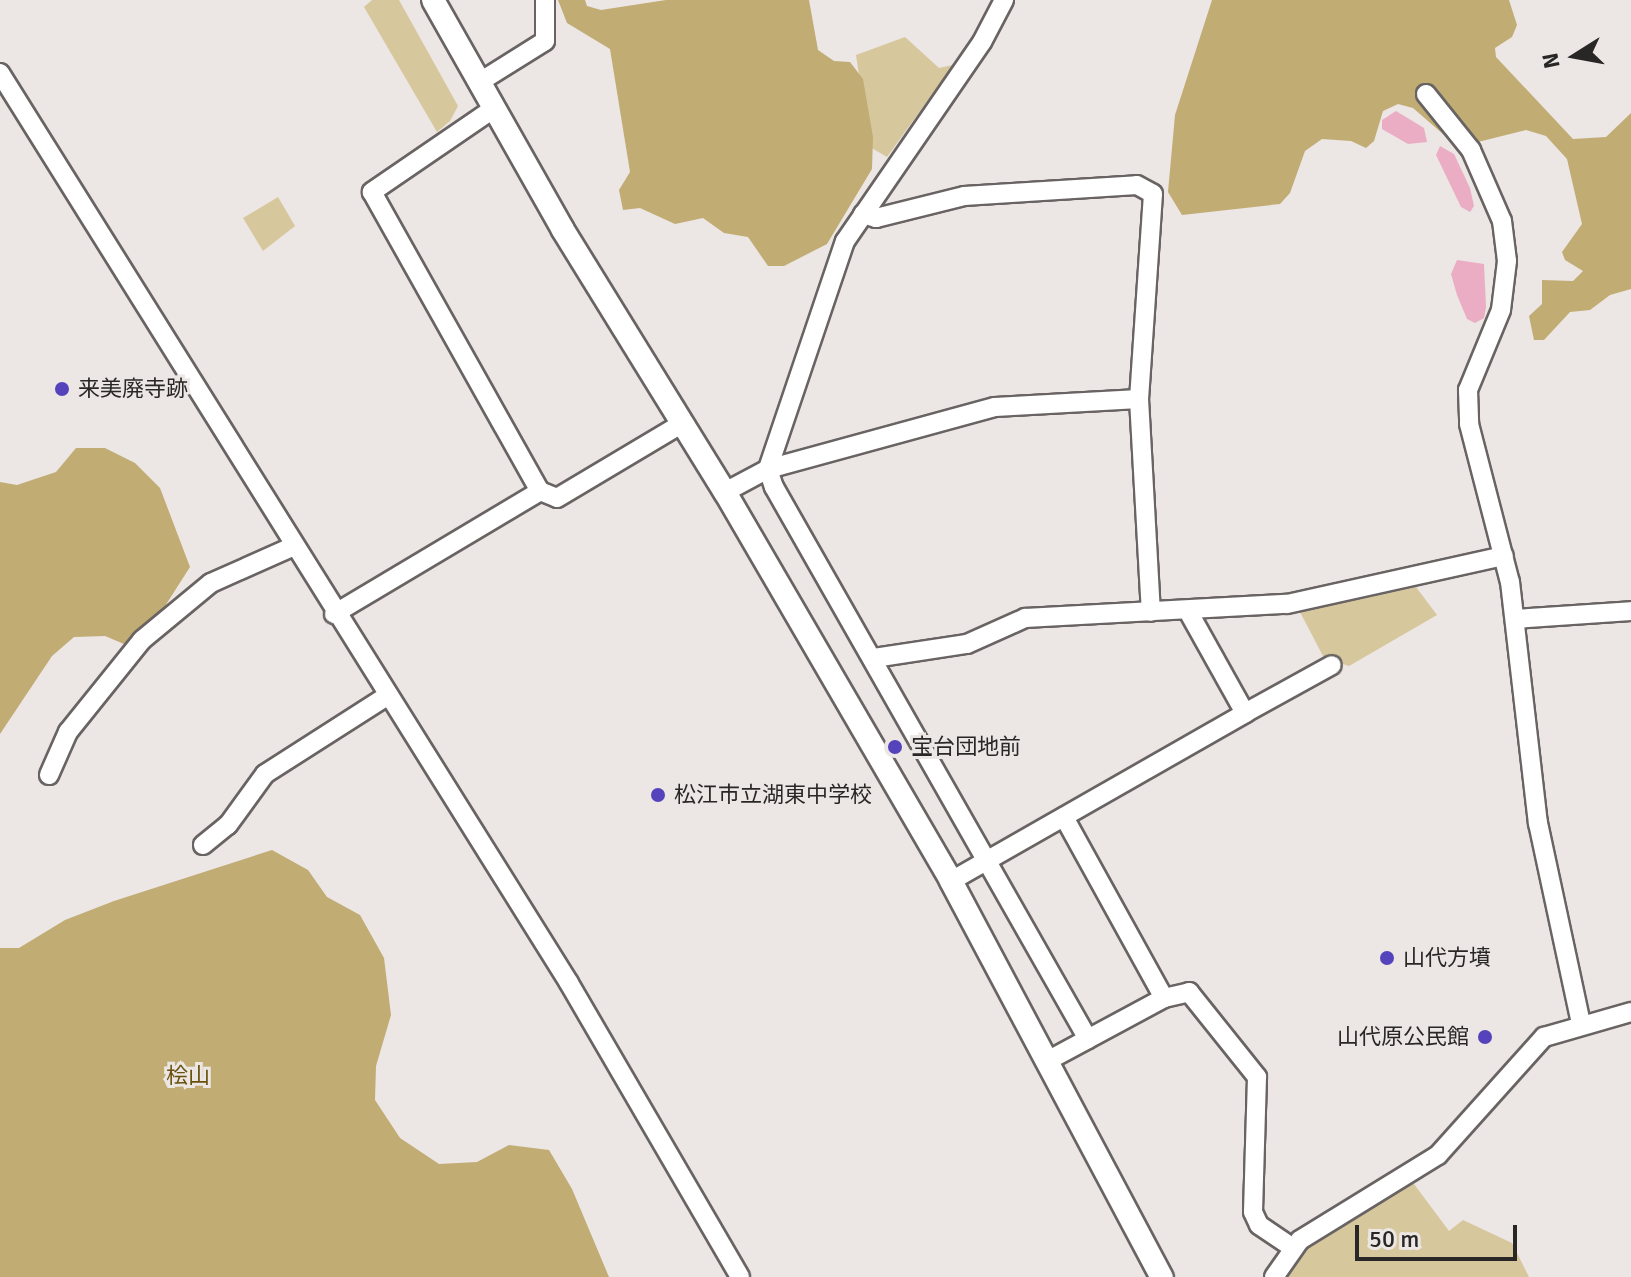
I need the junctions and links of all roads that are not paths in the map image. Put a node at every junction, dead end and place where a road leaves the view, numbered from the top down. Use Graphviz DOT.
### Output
graph roads {
  1 [pos="433,0"];
  2 [pos="545,0"];
  3 [pos="1004,0"];
  4 [pos="0,73"];
  5 [pos="478,83"];
  6 [pos="1426,94"];
  7 [pos="493,109"];
  8 [pos="863,214"];
  9 [pos="1139,399"];
  10 [pos="683,423"];
  11 [pos="768,469"];
  12 [pos="540,491"];
  13 [pos="725,492"];
  14 [pos="294,546"];
  15 [pos="1504,556"];
  16 [pos="1631,611"];
  17 [pos="1151,612"];
  18 [pos="1189,613"];
  19 [pos="334,614"];
  20 [pos="1515,619"];
  21 [pos="874,658"];
  22 [pos="1332,665"];
  23 [pos="387,696"];
  24 [pos="1245,713"];
  25 [pos="49,775"];
  26 [pos="1064,817"];
  27 [pos="203,845"];
  28 [pos="987,861"];
  29 [pos="951,881"];
  30 [pos="1164,998"];
  31 [pos="1631,1012"];
  32 [pos="1581,1024"];
  33 [pos="1088,1039"];
  34 [pos="1049,1060"];
  35 [pos="1292,1247"];
  36 [pos="740,1277"];
  37 [pos="1162,1277"];
  38 [pos="1274,1277"];
  1 -- 5 [label="street"];
  2 -- 5 [label="street"];
  3 -- 8 [label="street"];
  4 -- 14 [label="street"];
  5 -- 7 [label="street"];
  6 -- 15 [label="street"];
  7 -- 10 [label="street"];
  7 -- 12 [label="street"];
  8 -- 9 [label="street"];
  8 -- 11 [label="street"];
  9 -- 11 [label="street"];
  9 -- 17 [label="street"];
  10 -- 12 [label="street"];
  10 -- 13 [label="street"];
  11 -- 13 [label="street"];
  11 -- 21 [label="street"];
  12 -- 19 [label="street"];
  13 -- 29 [label="street"];
  14 -- 19 [label="street"];
  14 -- 25 [label="street"];
  15 -- 18 [label="street"];
  15 -- 20 [label="street"];
  16 -- 20 [label="street"];
  17 -- 18 [label="street"];
  17 -- 21 [label="street"];
  18 -- 24 [label="street"];
  19 -- 23 [label="street"];
  20 -- 32 [label="street"];
  21 -- 28 [label="street"];
  22 -- 24 [label="street"];
  23 -- 27 [label="street"];
  23 -- 36 [label="street"];
  24 -- 26 [label="street"];
  26 -- 28 [label="street"];
  26 -- 30 [label="street"];
  28 -- 29 [label="street"];
  28 -- 33 [label="street"];
  29 -- 34 [label="street"];
  30 -- 33 [label="street"];
  30 -- 35 [label="street"];
  31 -- 32 [label="street"];
  32 -- 35 [label="street"];
  33 -- 34 [label="street"];
  34 -- 37 [label="street"];
  35 -- 38 [label="street"];
}
